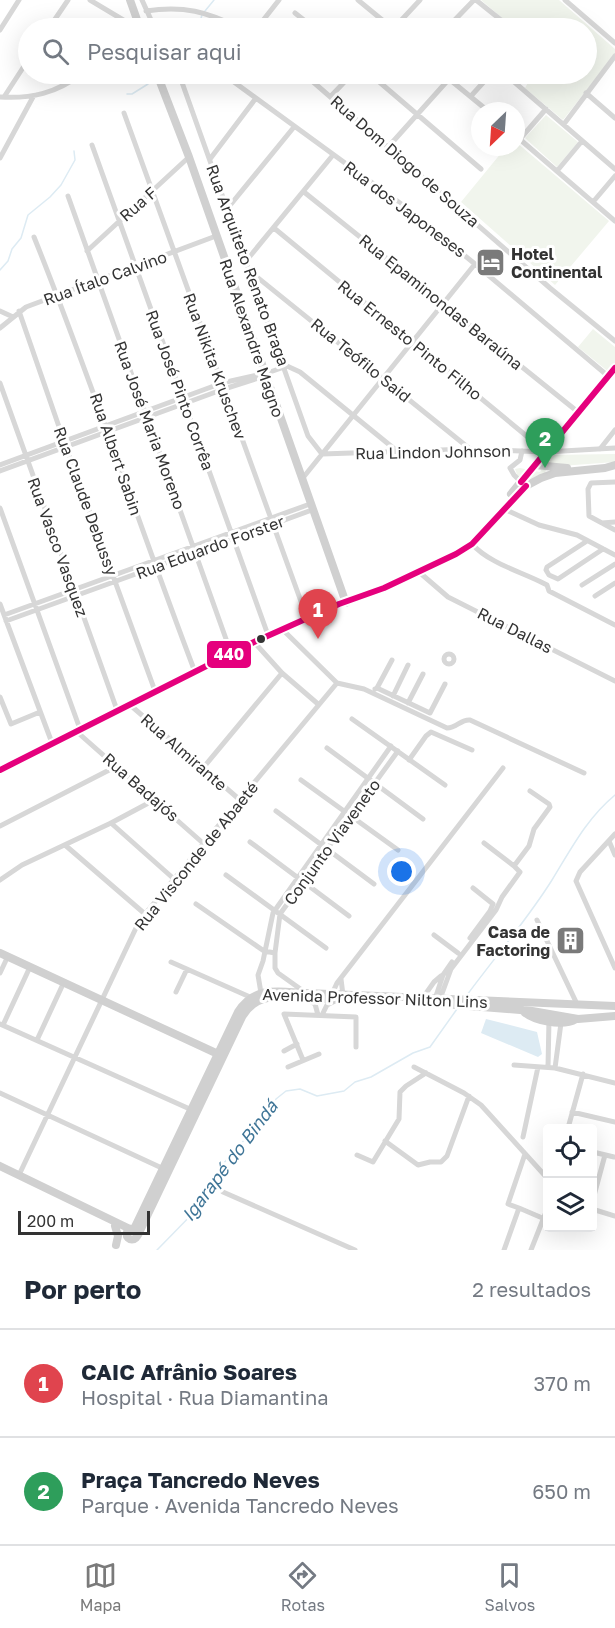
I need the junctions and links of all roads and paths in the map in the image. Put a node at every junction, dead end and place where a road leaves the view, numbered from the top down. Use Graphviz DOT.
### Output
graph roads {
  1 [pos="19,0"];
  2 [pos="68,0"];
  3 [pos="90,0"];
  4 [pos="130,0"];
  5 [pos="142,0"];
  6 [pos="279,0"];
  7 [pos="420,0"];
  8 [pos="475,0"];
  9 [pos="565,0"];
  10 [pos="363,1"];
  11 [pos="147,13"];
  12 [pos="295,13"];
  13 [pos="56,18"];
  14 [pos="120,18"];
  15 [pos="133,18"];
  16 [pos="150,18"];
  17 [pos="218,18"];
  18 [pos="265,18"];
  19 [pos="301,18"];
  20 [pos="382,18"];
  21 [pos="403,18"];
  22 [pos="458,18"];
  23 [pos="498,18"];
  24 [pos="586,18"];
  25 [pos="597,28"];
  26 [pos="0,30"];
  27 [pos="615,43"];
  28 [pos="615,56"];
  29 [pos="18,74"];
  30 [pos="597,79"];
  31 [pos="66,84"];
  32 [pos="161,84"];
  33 [pos="182,84"];
  34 [pos="237,84"];
  35 [pos="316,84"];
  36 [pos="342,84"];
  37 [pos="381,84"];
  38 [pos="445,84"];
  39 [pos="455,84"];
  40 [pos="482,84"];
  41 [pos="518,84"];
  42 [pos="593,84"];
  43 [pos="586,93"];
  44 [pos="331,96"];
  45 [pos="471,96"];
  46 [pos="2,97"];
  47 [pos="33,97"];
  48 [pos="256,98"];
  49 [pos="478,102"];
  50 [pos="546,110"];
  51 [pos="124,113"];
  52 [pos="418,114"];
  53 [pos="615,117"];
  54 [pos="564,124"];
  55 [pos="294,126"];
  56 [pos="525,130"];
  57 [pos="582,141"];
  58 [pos="525,143"];
  59 [pos="92,145"];
  60 [pos="389,146"];
  61 [pos="333,155"];
  62 [pos="189,157"];
  63 [pos="0,158"];
  64 [pos="210,159"];
  65 [pos="481,169"];
  66 [pos="615,169"];
  67 [pos="557,171"];
  68 [pos="615,176"];
  69 [pos="153,192"];
  70 [pos="304,192"];
  71 [pos="68,196"];
  72 [pos="593,202"];
  73 [pos="227,209"];
  74 [pos="120,220"];
  75 [pos="615,221"];
  76 [pos="274,228"];
  77 [pos="216,236"];
  78 [pos="34,237"];
  79 [pos="87,251"];
  80 [pos="174,252"];
  81 [pos="246,261"];
  82 [pos="475,264"];
  83 [pos="136,267"];
  84 [pos="250,272"];
  85 [pos="98,281"];
  86 [pos="57,295"];
  87 [pos="443,305"];
  88 [pos="0,311"];
  89 [pos="19,311"];
  90 [pos="13,317"];
  91 [pos="0,328"];
  92 [pos="615,341"];
  93 [pos="414,342"];
  94 [pos="284,366"];
  95 [pos="615,368"];
  96 [pos="266,373"];
  97 [pos="608,376"];
  98 [pos="384,379"];
  99 [pos="0,383"];
  100 [pos="223,386"];
  101 [pos="183,398"];
  102 [pos="185,404"];
  103 [pos="578,412"];
  104 [pos="147,415"];
  105 [pos="353,416"];
  106 [pos="108,429"];
  107 [pos="615,430"];
  108 [pos="65,444"];
  109 [pos="615,448"];
  110 [pos="470,449"];
  111 [pos="600,449"];
  112 [pos="397,451"];
  113 [pos="522,451"];
  114 [pos="546,452"];
  115 [pos="322,454"];
  116 [pos="27,458"];
  117 [pos="0,465"];
  118 [pos="535,465"];
  119 [pos="615,466"];
  120 [pos="584,469"];
  121 [pos="0,471"];
  122 [pos="302,479"];
  123 [pos="615,482"];
  124 [pos="523,484"];
  125 [pos="311,507"];
  126 [pos="0,508"];
  127 [pos="504,509"];
  128 [pos="271,521"];
  129 [pos="615,522"];
  130 [pos="600,523"];
  131 [pos="615,530"];
  132 [pos="231,532"];
  133 [pos="233,539"];
  134 [pos="587,541"];
  135 [pos="472,544"];
  136 [pos="192,546"];
  137 [pos="603,549"];
  138 [pos="195,552"];
  139 [pos="615,555"];
  140 [pos="153,561"];
  141 [pos="615,564"];
  142 [pos="155,568"];
  143 [pos="419,572"];
  144 [pos="113,578"];
  145 [pos="615,583"];
  146 [pos="582,585"];
  147 [pos="75,592"];
  148 [pos="595,596"];
  149 [pos="34,602"];
  150 [pos="343,602"];
  151 [pos="0,603"];
  152 [pos="36,609"];
  153 [pos="5,618"];
  154 [pos="307,618"];
  155 [pos="615,625"];
  156 [pos="282,629"];
  157 [pos="268,635"];
  158 [pos="254,642"];
  159 [pos="231,653"];
  160 [pos="392,660"];
  161 [pos="408,666"];
  162 [pos="195,672"];
  163 [pos="282,673"];
  164 [pos="423,674"];
  165 [pos="615,681"];
  166 [pos="337,682"];
  167 [pos="445,684"];
  168 [pos="377,688"];
  169 [pos="155,691"];
  170 [pos="372,693"];
  171 [pos="393,696"];
  172 [pos="0,697"];
  173 [pos="408,703"];
  174 [pos="129,704"];
  175 [pos="318,704"];
  176 [pos="117,710"];
  177 [pos="40,712"];
  178 [pos="352,719"];
  179 [pos="78,730"];
  180 [pos="52,743"];
  181 [pos="391,746"];
  182 [pos="327,748"];
  183 [pos="472,750"];
  184 [pos="398,751"];
  185 [pos="409,760"];
  186 [pos="117,766"];
  187 [pos="203,768"];
  188 [pos="503,768"];
  189 [pos="0,770"];
  190 [pos="584,773"];
  191 [pos="368,778"];
  192 [pos="301,780"];
  193 [pos="374,783"];
  194 [pos="445,785"];
  195 [pos="530,791"];
  196 [pos="156,799"];
  197 [pos="240,800"];
  198 [pos="345,811"];
  199 [pos="276,812"];
  200 [pos="351,815"];
  201 [pos="423,819"];
  202 [pos="111,823"];
  203 [pos="0,826"];
  204 [pos="615,834"];
  205 [pos="609,841"];
  206 [pos="250,842"];
  207 [pos="484,843"];
  208 [pos="204,844"];
  209 [pos="65,845"];
  210 [pos="321,845"];
  211 [pos="327,849"];
  212 [pos="398,850"];
  213 [pos="615,855"];
  214 [pos="514,866"];
  215 [pos="226,875"];
  216 [pos="174,879"];
  217 [pos="300,879"];
  218 [pos="0,880"];
  219 [pos="374,884"];
  220 [pos="473,888"];
  221 [pos="196,904"];
  222 [pos="278,912"];
  223 [pos="145,914"];
  224 [pos="350,916"];
  225 [pos="537,920"];
  226 [pos="434,935"];
  227 [pos="268,936"];
  228 [pos="276,936"];
  229 [pos="326,948"];
  230 [pos="264,951"];
  231 [pos="275,953"];
  232 [pos="458,953"];
  233 [pos="4,954"];
  234 [pos="171,962"];
  235 [pos="30,967"];
  236 [pos="261,968"];
  237 [pos="275,968"];
  238 [pos="615,968"];
  239 [pos="187,969"];
  240 [pos="0,974"];
  241 [pos="443,975"];
  242 [pos="341,979"];
  243 [pos="64,982"];
  244 [pos="176,992"];
  245 [pos="261,993"];
  246 [pos="307,996"];
  247 [pos="337,996"];
  248 [pos="250,997"];
  249 [pos="422,999"];
  250 [pos="441,999"];
  251 [pos="101,1001"];
  252 [pos="461,1003"];
  253 [pos="315,1004"];
  254 [pos="578,1004"];
  255 [pos="327,1005"];
  256 [pos="592,1005"];
  257 [pos="615,1006"];
  258 [pos="522,1010"];
  259 [pos="320,1015"];
  260 [pos="615,1016"];
  261 [pos="577,1019"];
  262 [pos="592,1019"];
  263 [pos="549,1020"];
  264 [pos="561,1023"];
  265 [pos="1,1024"];
  266 [pos="549,1037"];
  267 [pos="37,1040"];
  268 [pos="297,1044"];
  269 [pos="356,1047"];
  270 [pos="557,1047"];
  271 [pos="284,1051"];
  272 [pos="218,1054"];
  273 [pos="319,1054"];
  274 [pos="74,1058"];
  275 [pos="303,1060"];
  276 [pos="514,1065"];
  277 [pos="288,1066"];
  278 [pos="414,1067"];
  279 [pos="538,1067"];
  280 [pos="548,1067"];
  281 [pos="555,1068"];
  282 [pos="426,1073"];
  283 [pos="583,1074"];
  284 [pos="615,1083"];
  285 [pos="0,1093"];
  286 [pos="469,1096"];
  287 [pos="192,1110"];
  288 [pos="572,1112"];
  289 [pos="49,1116"];
  290 [pos="615,1122"];
  291 [pos="569,1124"];
  292 [pos="523,1137"];
  293 [pos="385,1140"];
  294 [pos="597,1153"];
  295 [pos="525,1154"];
  296 [pos="357,1155"];
  297 [pos="605,1155"];
  298 [pos="614,1157"];
  299 [pos="0,1166"];
  300 [pos="164,1169"];
  301 [pos="19,1175"];
  302 [pos="547,1178"];
  303 [pos="597,1185"];
  304 [pos="223,1192"];
  305 [pos="519,1208"];
  306 [pos="597,1211"];
  307 [pos="615,1216"];
  308 [pos="105,1217"];
  309 [pos="540,1217"];
  310 [pos="543,1220"];
  311 [pos="115,1226"];
  312 [pos="134,1231"];
  313 [pos="116,1245"];
  314 [pos="355,1250"];
  315 [pos="504,1250"];
  316 [pos="531,1250"];
  1 -- 26 [label="street"];
  2 -- 13 [label="street"];
  3 -- 14 [label="street"];
  4 -- 15 [label="main road"];
  5 -- 11 [label="street"];
  6 -- 18 [label="street"];
  7 -- 21 [label="street"];
  8 -- 22 [label="street"];
  8 -- 23 [label="street"];
  9 -- 24 [label="street"];
  10 -- 20 [label="street"];
  11 -- 16 [label="street"];
  11 -- 17 [label="street"];
  12 -- 19 [label="street"];
  25 -- 27 [label="street"];
  28 -- 30 [label="street"];
  29 -- 46 [label="street"];
  31 -- 47 [label="street"];
  32 -- 62 [label="main road, Rua Alexandre Magno"];
  33 -- 64 [label="street, Rua Arquiteto Renato Braga"];
  34 -- 48 [label="street, Rua dos Japoneses"];
  35 -- 44 [label="street, Rua Dom Diogo de Souza"];
  36 -- 44 [label="street"];
  37 -- 52 [label="street"];
  38 -- 52 [label="street"];
  39 -- 45 [label="street"];
  40 -- 45 [label="street"];
  41 -- 50 [label="street"];
  42 -- 43 [label="street"];
  43 -- 53 [label="street"];
  43 -- 54 [label="street"];
  44 -- 60 [label="street, Rua Dom Diogo de Souza"];
  45 -- 49 [label="street"];
  46 -- 47 [label="street"];
  47 -- 63 [label="street"];
  48 -- 55 [label="street, Rua dos Japoneses"];
  48 -- 64 [label="street"];
  50 -- 54 [label="street"];
  50 -- 56 [label="street"];
  51 -- 69 [label="street, Rua Nikita Kruschev"];
  52 -- 60 [label="street"];
  52 -- 65 [label="street"];
  54 -- 57 [label="street"];
  55 -- 61 [label="street, Rua dos Japoneses"];
  55 -- 73 [label="street"];
  57 -- 66 [label="street"];
  57 -- 67 [label="street"];
  58 -- 67 [label="street"];
  59 -- 74 [label="street, Rua José Pinto Corrêa"];
  60 -- 92 [label="street, Rua Dom Diogo de Souza"];
  61 -- 70 [label="street"];
  61 -- 82 [label="street, Rua dos Japoneses"];
  62 -- 69 [label="street, Rua F"];
  62 -- 77 [label="main road, Rua Alexandre Magno"];
  64 -- 73 [label="street, Rua Arquiteto Renato Braga"];
  67 -- 72 [label="street"];
  68 -- 72 [label="street"];
  69 -- 74 [label="street, Rua F"];
  69 -- 80 [label="street, Rua Nikita Kruschev"];
  70 -- 76 [label="street"];
  70 -- 87 [label="street, Rua Epaminondas Baraúna"];
  71 -- 79 [label="street, Rua José Maria Moreno"];
  72 -- 75 [label="street"];
  73 -- 81 [label="street, Rua Arquiteto Renato Braga"];
  74 -- 79 [label="street, Rua F"];
  74 -- 83 [label="street, Rua José Pinto Corrêa"];
  76 -- 81 [label="street"];
  76 -- 93 [label="street, Rua Ernesto Pinto Filho"];
  77 -- 80 [label="street, Rua Ítalo Calvino"];
  77 -- 96 [label="main road, Rua Alexandre Magno"];
  78 -- 86 [label="street, Rua Albert Sabin"];
  79 -- 85 [label="street, Rua José Maria Moreno"];
  80 -- 83 [label="street, Rua Ítalo Calvino"];
  80 -- 100 [label="street, Rua Nikita Kruschev"];
  81 -- 84 [label="street, Rua Arquiteto Renato Braga"];
  82 -- 87 [label="street"];
  82 -- 97 [label="street, Rua dos Japoneses"];
  83 -- 85 [label="street, Rua Ítalo Calvino"];
  83 -- 101 [label="street, Rua José Pinto Corrêa"];
  84 -- 94 [label="street, Rua Arquiteto Renato Braga"];
  84 -- 98 [label="street, Rua Teófilo Said"];
  85 -- 86 [label="street, Rua Ítalo Calvino"];
  85 -- 104 [label="street, Rua José Maria Moreno"];
  86 -- 89 [label="street, Rua Ítalo Calvino"];
  86 -- 106 [label="street, Rua Albert Sabin"];
  87 -- 93 [label="street"];
  87 -- 103 [label="street, Rua Epaminondas Baraúna"];
  88 -- 90 [label="street"];
  89 -- 90 [label="street, Rua Ítalo Calvino"];
  89 -- 108 [label="street, Rua Claude Debussy"];
  90 -- 91 [label="street, Rua Ítalo Calvino"];
  93 -- 98 [label="street"];
  93 -- 114 [label="street, Rua Ernesto Pinto Filho"];
  94 -- 96 [label="street"];
  94 -- 105 [label="street"];
  94 -- 115 [label="street, Rua Arquiteto Renato Braga"];
  95 -- 97 [label="main road"];
  96 -- 100 [label="street"];
  96 -- 122 [label="main road, Rua Alexandre Magno"];
  97 -- 103 [label="main road"];
  98 -- 105 [label="street"];
  98 -- 110 [label="street, Rua Teófilo Said"];
  99 -- 116 [label="street, Rua Vasco Vasquez"];
  100 -- 101 [label="street"];
  100 -- 102 [label="street"];
  100 -- 128 [label="street, Rua Nikita Kruschev"];
  101 -- 102 [label="street, Rua José Pinto Corrêa"];
  101 -- 104 [label="street"];
  102 -- 104 [label="street"];
  102 -- 132 [label="street, Rua José Pinto Corrêa"];
  103 -- 114 [label="main road"];
  104 -- 106 [label="street"];
  104 -- 136 [label="street, Rua José Maria Moreno"];
  105 -- 112 [label="street"];
  105 -- 115 [label="street"];
  106 -- 108 [label="street"];
  106 -- 140 [label="street, Rua Albert Sabin"];
  107 -- 111 [label="street"];
  108 -- 116 [label="street"];
  108 -- 144 [label="street, Rua Claude Debussy"];
  109 -- 111 [label="street, Rua Lindon Johnson"];
  110 -- 112 [label="street, Rua Lindon Johnson"];
  110 -- 113 [label="street, Rua Lindon Johnson"];
  111 -- 114 [label="street, Rua Lindon Johnson"];
  112 -- 115 [label="street, Rua Lindon Johnson"];
  113 -- 114 [label="street, Rua Lindon Johnson"];
  113 -- 124 [label="street"];
  114 -- 118 [label="main road"];
  115 -- 122 [label="street"];
  116 -- 117 [label="street"];
  116 -- 121 [label="street"];
  116 -- 147 [label="street, Rua Vasco Vasquez"];
  118 -- 120 [label="main road"];
  118 -- 124 [label="main road"];
  119 -- 120 [label="main road"];
  120 -- 124 [label="main road"];
  122 -- 125 [label="main road, Rua Alexandre Magno"];
  123 -- 130 [label="street"];
  124 -- 127 [label="main road"];
  124 -- 150 [label="main road"];
  125 -- 128 [label="street, Rua Eduardo Forster"];
  125 -- 150 [label="main road, Rua Alexandre Magno"];
  126 -- 149 [label="street"];
  127 -- 134 [label="street"];
  127 -- 135 [label="main road"];
  128 -- 132 [label="street, Rua Eduardo Forster"];
  128 -- 133 [label="street, Rua Eduardo Forster"];
  128 -- 154 [label="street, Rua Nikita Kruschev"];
  129 -- 130 [label="street"];
  130 -- 131 [label="street"];
  132 -- 133 [label="street, Rua José Pinto Corrêa"];
  132 -- 136 [label="street, Rua Eduardo Forster"];
  133 -- 138 [label="street, Rua Eduardo Forster"];
  133 -- 157 [label="street, Rua José Pinto Corrêa"];
  134 -- 137 [label="street"];
  134 -- 137 [label="street"];
  135 -- 143 [label="main road"];
  135 -- 155 [label="street"];
  136 -- 138 [label="street, Rua José Maria Moreno"];
  136 -- 140 [label="street, Rua Eduardo Forster"];
  137 -- 139 [label="street"];
  138 -- 142 [label="street, Rua Eduardo Forster"];
  138 -- 159 [label="street, Rua José Maria Moreno"];
  140 -- 142 [label="street, Rua Albert Sabin"];
  140 -- 144 [label="street, Rua Eduardo Forster"];
  141 -- 146 [label="street"];
  142 -- 144 [label="street, Rua Eduardo Forster"];
  142 -- 162 [label="street, Rua Albert Sabin"];
  143 -- 150 [label="main road"];
  143 -- 165 [label="street, Rua Dallas"];
  144 -- 147 [label="street, Rua Eduardo Forster"];
  144 -- 169 [label="street, Rua Claude Debussy"];
  145 -- 148 [label="street"];
  147 -- 149 [label="street, Rua Eduardo Forster"];
  147 -- 152 [label="street, Rua Eduardo Forster"];
  147 -- 176 [label="street, Rua Vasco Vasquez"];
  149 -- 152 [label="street"];
  149 -- 153 [label="street, Rua Eduardo Forster"];
  150 -- 154 [label="main road"];
  151 -- 153 [label="street"];
  152 -- 153 [label="street, Rua Eduardo Forster"];
  152 -- 179 [label="street"];
  153 -- 177 [label="street"];
  154 -- 156 [label="main road"];
  156 -- 157 [label="main road"];
  156 -- 166 [label="street"];
  157 -- 158 [label="main road"];
  158 -- 159 [label="main road"];
  158 -- 163 [label="street"];
  159 -- 162 [label="main road"];
  160 -- 168 [label="street"];
  161 -- 171 [label="street"];
  162 -- 169 [label="main road"];
  163 -- 175 [label="street"];
  163 -- 187 [label="street"];
  164 -- 173 [label="street"];
  166 -- 170 [label="street"];
  166 -- 175 [label="street, Rua Visconde de Abaeté"];
  167 -- 173 [label="street"];
  168 -- 170 [label="street"];
  168 -- 171 [label="street"];
  169 -- 174 [label="main road"];
  170 -- 190 [label="street"];
  171 -- 173 [label="street"];
  172 -- 177 [label="street"];
  174 -- 176 [label="main road"];
  174 -- 187 [label="street, Rua Almirante"];
  175 -- 197 [label="street, Rua Visconde de Abaeté"];
  176 -- 179 [label="main road"];
  177 -- 180 [label="street"];
  178 -- 181 [label="street"];
  179 -- 180 [label="main road"];
  179 -- 186 [label="street, Rua Badajós"];
  180 -- 189 [label="main road"];
  181 -- 184 [label="street"];
  181 -- 191 [label="street"];
  182 -- 191 [label="street"];
  183 -- 185 [label="street"];
  184 -- 185 [label="street"];
  184 -- 193 [label="street, Conjunto Viaveneto"];
  185 -- 194 [label="street"];
  186 -- 196 [label="street, Rua Badajós"];
  186 -- 203 [label="street"];
  187 -- 197 [label="street, Rua Almirante"];
  188 -- 242 [label="street"];
  191 -- 193 [label="street"];
  191 -- 198 [label="street"];
  192 -- 198 [label="street"];
  193 -- 200 [label="street, Conjunto Viaveneto"];
  193 -- 201 [label="street"];
  195 -- 214 [label="street"];
  196 -- 202 [label="street"];
  196 -- 208 [label="street, Rua Badajós"];
  197 -- 208 [label="street, Rua Visconde de Abaeté"];
  198 -- 200 [label="street"];
  198 -- 210 [label="street"];
  199 -- 210 [label="street"];
  200 -- 211 [label="street, Conjunto Viaveneto"];
  200 -- 212 [label="street"];
  202 -- 209 [label="street"];
  202 -- 216 [label="street"];
  204 -- 205 [label="street"];
  205 -- 213 [label="street"];
  205 -- 238 [label="street"];
  206 -- 217 [label="street"];
  207 -- 214 [label="street"];
  208 -- 216 [label="street, Rua Visconde de Abaeté"];
  209 -- 218 [label="street"];
  209 -- 223 [label="street"];
  210 -- 211 [label="street"];
  210 -- 217 [label="street"];
  211 -- 217 [label="street, Conjunto Viaveneto"];
  211 -- 219 [label="street"];
  214 -- 250 [label="street"];
  215 -- 222 [label="street"];
  216 -- 223 [label="street, Rua Visconde de Abaeté"];
  217 -- 222 [label="street, Conjunto Viaveneto"];
  217 -- 224 [label="street"];
  220 -- 232 [label="street"];
  221 -- 230 [label="street"];
  222 -- 227 [label="street"];
  222 -- 228 [label="street, Conjunto Viaveneto"];
  222 -- 229 [label="street"];
  223 -- 251 [label="street, Rua Visconde de Abaeté"];
  225 -- 254 [label="street"];
  226 -- 232 [label="street"];
  227 -- 228 [label="street"];
  227 -- 230 [label="street"];
  228 -- 231 [label="street, Conjunto Viaveneto"];
  230 -- 231 [label="street"];
  230 -- 236 [label="street"];
  231 -- 237 [label="street, Conjunto Viaveneto"];
  232 -- 241 [label="street"];
  233 -- 235 [label="main road"];
  233 -- 240 [label="street"];
  234 -- 239 [label="street"];
  235 -- 243 [label="main road"];
  235 -- 265 [label="street"];
  236 -- 237 [label="street"];
  236 -- 245 [label="street"];
  237 -- 246 [label="street"];
  239 -- 244 [label="street"];
  239 -- 248 [label="street"];
  241 -- 249 [label="street"];
  241 -- 250 [label="street"];
  242 -- 247 [label="street"];
  242 -- 247 [label="street"];
  243 -- 251 [label="main road"];
  243 -- 267 [label="street"];
  245 -- 246 [label="main road, Avenida Professor Nilton Lins"];
  245 -- 248 [label="main road, Avenida Professor Nilton Lins"];
  246 -- 247 [label="main road, Avenida Professor Nilton Lins"];
  246 -- 253 [label="street"];
  246 -- 312 [label="main road, Avenida Professor Nilton Lins"];
  247 -- 249 [label="main road, Avenida Professor Nilton Lins"];
  247 -- 252 [label="main road, Avenida Professor Nilton Lins"];
  247 -- 255 [label="street"];
  248 -- 272 [label="main road, Avenida Professor Nilton Lins"];
  249 -- 250 [label="main road, Avenida Professor Nilton Lins"];
  250 -- 252 [label="main road, Avenida Professor Nilton Lins"];
  251 -- 272 [label="main road"];
  251 -- 274 [label="street, Rua Visconde de Abaeté"];
  252 -- 254 [label="main road, Avenida Professor Nilton Lins"];
  252 -- 258 [label="main road, Avenida Professor Nilton Lins"];
  253 -- 255 [label="street"];
  253 -- 259 [label="street"];
  254 -- 256 [label="main road, Avenida Professor Nilton Lins"];
  254 -- 261 [label="main road"];
  255 -- 259 [label="street"];
  256 -- 257 [label="main road, Avenida Professor Nilton Lins"];
  256 -- 262 [label="main road"];
  258 -- 261 [label="main road, Avenida Professor Nilton Lins"];
  258 -- 263 [label="main road"];
  259 -- 268 [label="street"];
  259 -- 269 [label="street"];
  260 -- 262 [label="main road, Avenida Professor Nilton Lins"];
  261 -- 262 [label="main road, Avenida Professor Nilton Lins"];
  261 -- 264 [label="main road"];
  263 -- 264 [label="main road"];
  263 -- 266 [label="street"];
  264 -- 270 [label="street"];
  265 -- 267 [label="street"];
  266 -- 270 [label="street"];
  266 -- 280 [label="street"];
  267 -- 274 [label="street"];
  268 -- 271 [label="street"];
  268 -- 275 [label="street"];
  270 -- 281 [label="street"];
  272 -- 287 [label="main road, Avenida Professor Nilton Lins"];
  273 -- 275 [label="street"];
  274 -- 287 [label="street"];
  274 -- 289 [label="street, Rua Visconde de Abaeté"];
  275 -- 277 [label="street"];
  276 -- 279 [label="street"];
  278 -- 282 [label="street"];
  279 -- 280 [label="street"];
  279 -- 292 [label="street"];
  280 -- 281 [label="street"];
  281 -- 283 [label="street"];
  282 -- 286 [label="street"];
  282 -- 293 [label="street"];
  283 -- 284 [label="street"];
  283 -- 288 [label="street"];
  285 -- 289 [label="street"];
  286 -- 293 [label="street"];
  286 -- 295 [label="street"];
  287 -- 300 [label="main road, Avenida Professor Nilton Lins"];
  288 -- 290 [label="street"];
  288 -- 291 [label="street"];
  289 -- 300 [label="street"];
  289 -- 301 [label="street, Rua Visconde de Abaeté"];
  293 -- 296 [label="street"];
  294 -- 297 [label="street"];
  295 -- 302 [label="street"];
  295 -- 305 [label="street"];
  297 -- 298 [label="street"];
  297 -- 303 [label="street"];
  299 -- 301 [label="main road"];
  300 -- 312 [label="main road, Avenida Professor Nilton Lins"];
  301 -- 308 [label="main road"];
  304 -- 314 [label="street"];
  305 -- 309 [label="street"];
  305 -- 315 [label="street"];
  306 -- 307 [label="street"];
  308 -- 311 [label="main road"];
  308 -- 312 [label="main road"];
  310 -- 316 [label="street"];
  311 -- 312 [label="main road"];
  311 -- 313 [label="main road"];
}
